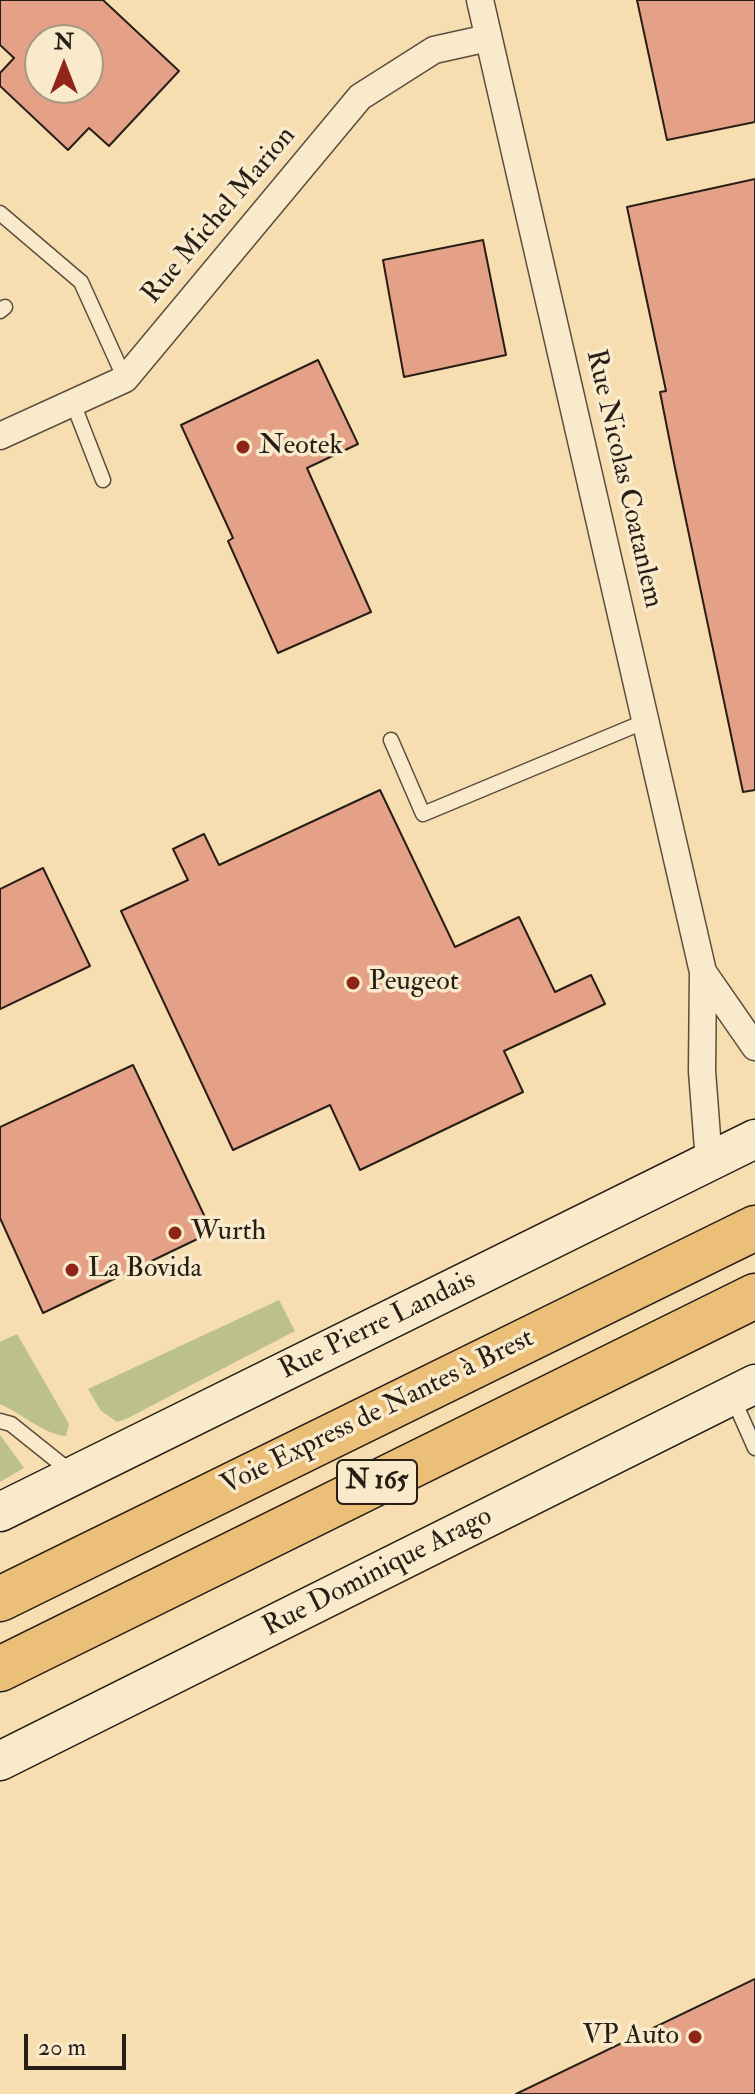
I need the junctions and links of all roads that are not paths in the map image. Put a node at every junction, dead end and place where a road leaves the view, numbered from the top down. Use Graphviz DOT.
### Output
graph roads {
  1 [pos="480,0"];
  2 [pos="488,38"];
  3 [pos="0,213"];
  4 [pos="125,379"];
  5 [pos="73,403"];
  6 [pos="0,436"];
  7 [pos="103,480"];
  8 [pos="646,721"];
  9 [pos="391,740"];
  10 [pos="703,972"];
  11 [pos="755,1047"];
  12 [pos="755,1139"];
  13 [pos="709,1162"];
  14 [pos="755,1228"];
  15 [pos="755,1296"];
  16 [pos="743,1390"];
  17 [pos="0,1421"];
  18 [pos="755,1448"];
  19 [pos="74,1475"];
  20 [pos="0,1512"];
  21 [pos="0,1599"];
  22 [pos="0,1669"];
  23 [pos="0,1761"];
  1 -- 2 [label="street, Rue Nicolas Coatanlem"];
  2 -- 4 [label="street, Rue Michel Marion"];
  2 -- 8 [label="street, Rue Nicolas Coatanlem"];
  3 -- 4 [label="lane"];
  4 -- 5 [label="street, Rue Michel Marion"];
  5 -- 6 [label="street, Rue Michel Marion"];
  5 -- 7 [label="lane"];
  8 -- 9 [label="lane"];
  8 -- 10 [label="street, Rue Nicolas Coatanlem"];
  10 -- 11 [label="street, Rue Nicolas Coatanlem"];
  10 -- 13 [label="street, Rue Nicolas Coatanlem"];
  12 -- 13 [label="street, Rue Pierre Landais"];
  13 -- 19 [label="street, Rue Pierre Landais"];
  14 -- 21 [label="highway, Voie Express de Nantes à Brest / N 165"];
  15 -- 22 [label="highway, N 165"];
  16 -- 18 [label="lane"];
  16 -- 23 [label="street, Rue Dominique Arago"];
  17 -- 19 [label="lane"];
  19 -- 20 [label="street, Rue Pierre Landais"];
}
